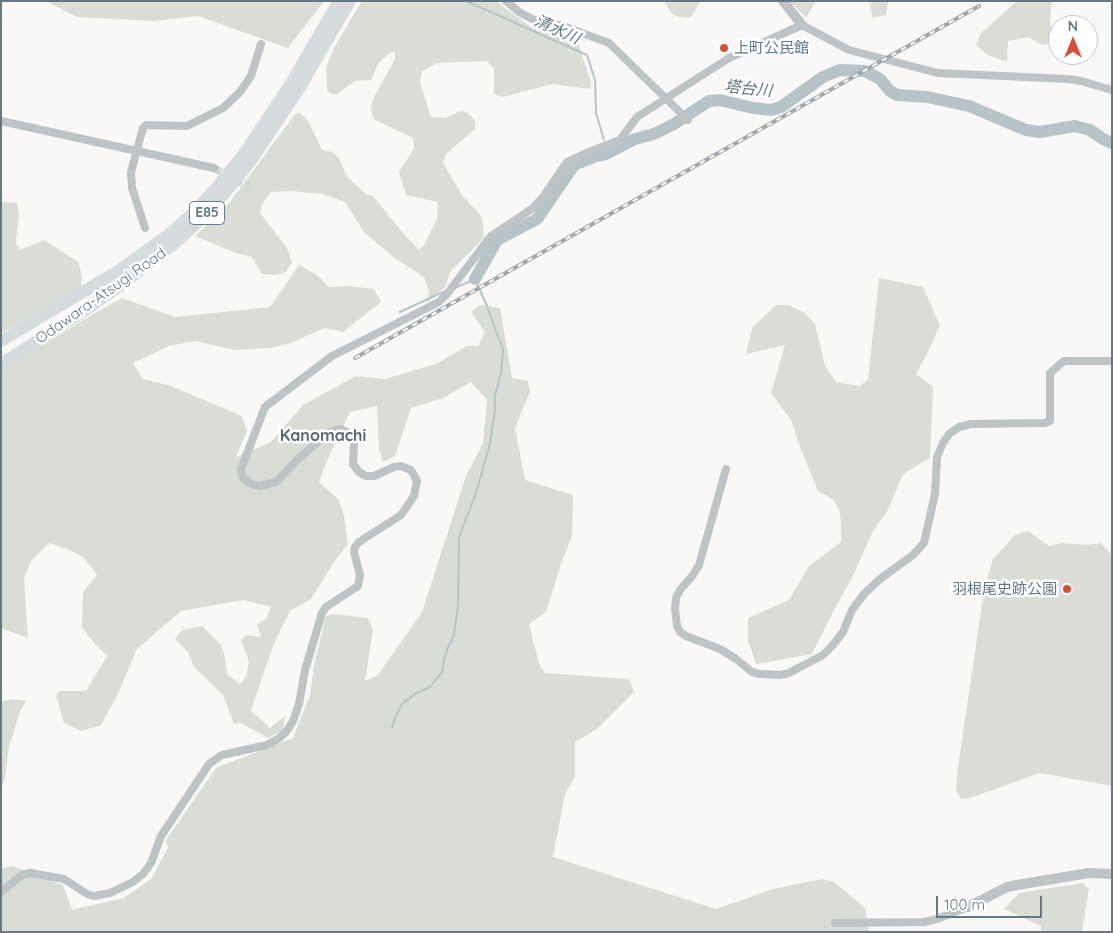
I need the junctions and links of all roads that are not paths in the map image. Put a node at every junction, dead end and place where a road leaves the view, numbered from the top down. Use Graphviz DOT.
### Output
graph roads {
  1 [pos="339,1"];
  2 [pos="350,1"];
  3 [pos="506,1"];
  4 [pos="782,1"];
  5 [pos="802,25"];
  6 [pos="261,44"];
  7 [pos="1112,90"];
  8 [pos="668,98"];
  9 [pos="688,120"];
  10 [pos="1,121"];
  11 [pos="136,150"];
  12 [pos="214,168"];
  13 [pos="144,228"];
  14 [pos="1,342"];
  15 [pos="1112,360"];
  16 [pos="1,364"];
  17 [pos="726,469"];
  18 [pos="1112,874"];
  19 [pos="1,892"];
  20 [pos="968,906"];
  21 [pos="835,923"];
  1 -- 14 [label="highway, Odawara-Atsugi Road / E85"];
  2 -- 16 [label="highway, Odawara-Atsugi Road / E85"];
  3 -- 8 [label="street"];
  4 -- 5 [label="street"];
  5 -- 7 [label="street"];
  5 -- 8 [label="street"];
  6 -- 11 [label="street"];
  8 -- 9 [label="street"];
  8 -- 19 [label="street"];
  10 -- 11 [label="street"];
  11 -- 12 [label="street"];
  11 -- 13 [label="street"];
  15 -- 17 [label="street"];
  18 -- 20 [label="street"];
  20 -- 21 [label="street"];
}
